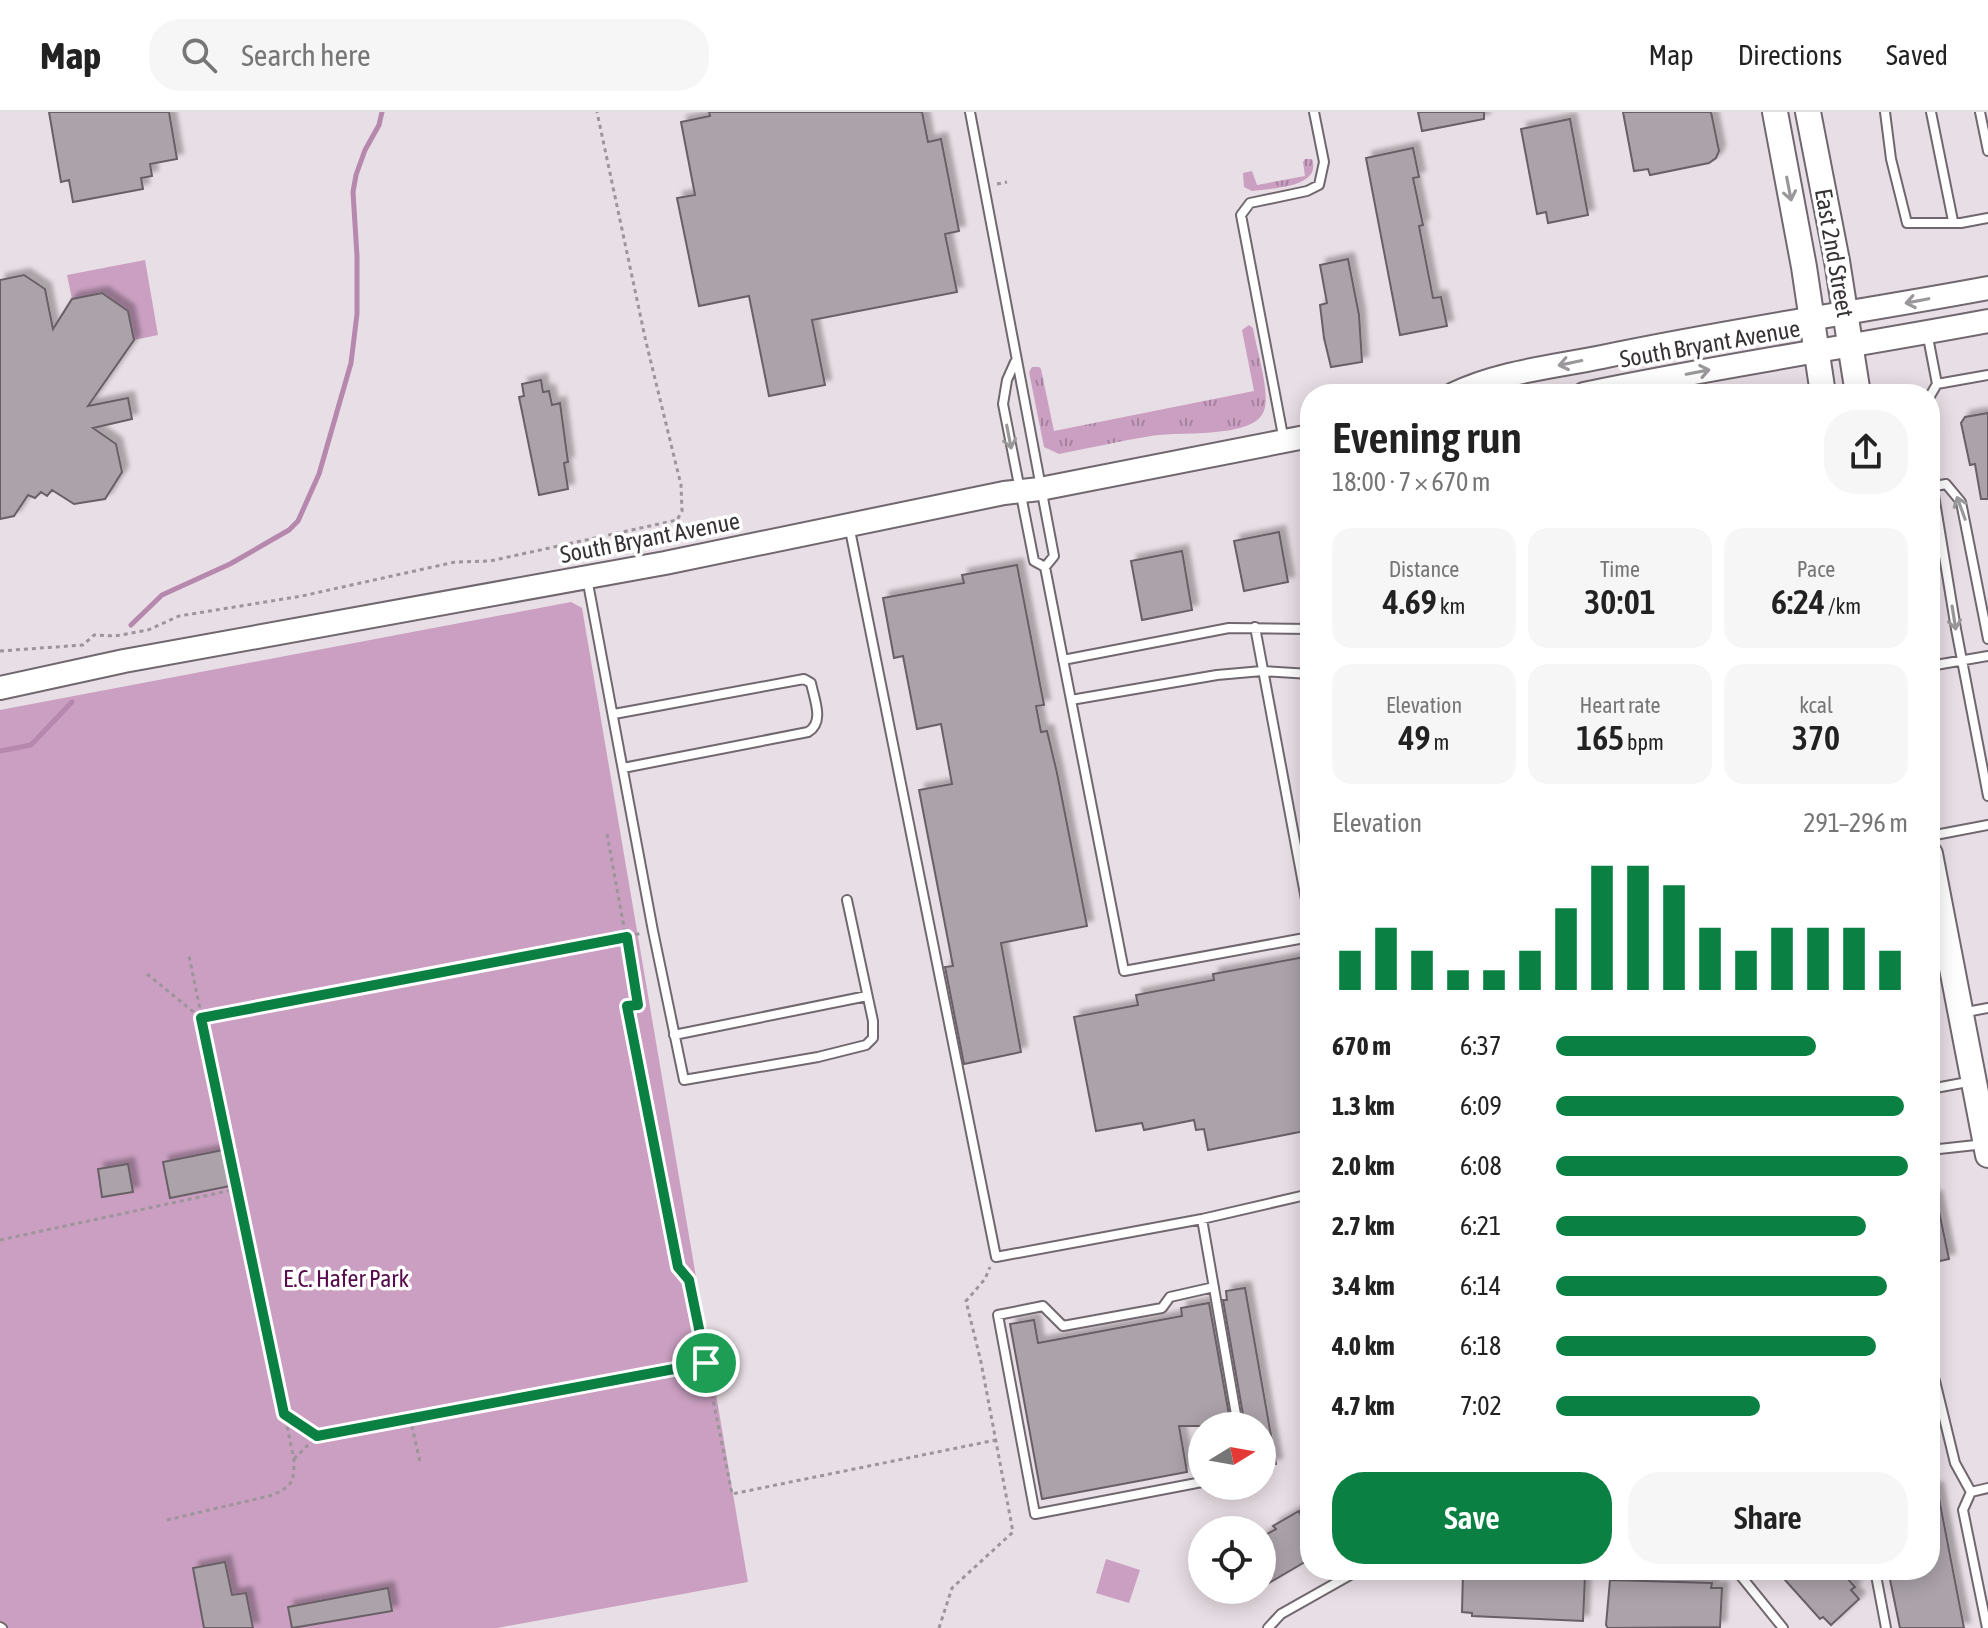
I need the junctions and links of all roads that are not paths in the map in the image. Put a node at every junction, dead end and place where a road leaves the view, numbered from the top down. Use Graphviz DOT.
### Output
graph roads {
  1 [pos="970,112"];
  2 [pos="1314,112"];
  3 [pos="1775,112"];
  4 [pos="1808,112"];
  5 [pos="1885,112"];
  6 [pos="1931,112"];
  7 [pos="1980,112"];
  8 [pos="1988,151"];
  9 [pos="1988,218"];
  10 [pos="1953,221"];
  11 [pos="1988,288"];
  12 [pos="1845,313"];
  13 [pos="1812,318"];
  14 [pos="1988,323"];
  15 [pos="1927,332"];
  16 [pos="1850,346"];
  17 [pos="1817,350"];
  18 [pos="1016,361"];
  19 [pos="1988,375"];
  20 [pos="1477,384"];
  21 [pos="1653,384"];
  22 [pos="1822,384"];
  23 [pos="1856,384"];
  24 [pos="1937,384"];
  25 [pos="1300,438"];
  26 [pos="1284,442"];
  27 [pos="1940,485"];
  28 [pos="1030,490"];
  29 [pos="849,524"];
  30 [pos="1940,533"];
  31 [pos="1045,567"];
  32 [pos="587,577"];
  33 [pos="1255,627"];
  34 [pos="1300,629"];
  35 [pos="1988,639"];
  36 [pos="1988,656"];
  37 [pos="1063,660"];
  38 [pos="1962,661"];
  39 [pos="1940,664"];
  40 [pos="1262,671"];
  41 [pos="1300,673"];
  42 [pos="0,688"];
  43 [pos="1071,700"];
  44 [pos="614,714"];
  45 [pos="623,768"];
  46 [pos="1988,796"];
  47 [pos="1988,825"];
  48 [pos="1940,834"];
  49 [pos="1300,869"];
  50 [pos="847,900"];
  51 [pos="1940,905"];
  52 [pos="1300,939"];
  53 [pos="867,996"];
  54 [pos="1988,1008"];
  55 [pos="1961,1013"];
  56 [pos="674,1035"];
  57 [pos="1973,1080"];
  58 [pos="1940,1087"];
  59 [pos="1987,1149"];
  60 [pos="1940,1150"];
  61 [pos="1300,1196"];
  62 [pos="1202,1219"];
  63 [pos="1214,1287"];
  64 [pos="1940,1402"];
  65 [pos="1236,1412"];
  66 [pos="1188,1485"];
  67 [pos="1988,1488"];
  68 [pos="1971,1492"];
  69 [pos="1341,1580"];
  70 [pos="1744,1580"];
  71 [pos="1877,1580"];
  72 [pos="1268,1628"];
  73 [pos="1783,1628"];
  74 [pos="1886,1628"];
  75 [pos="1987,1628"];
  1 -- 18 [label="lane"];
  2 -- 26 [label="lane"];
  3 -- 13 [label="main road, East 2nd Street, one-way"];
  4 -- 12 [label="main road, East 2nd Street"];
  5 -- 10 [label="lane"];
  6 -- 10 [label="lane"];
  7 -- 8 [label="lane"];
  9 -- 10 [label="lane"];
  11 -- 12 [label="main road, one-way"];
  12 -- 13 [label="main road"];
  12 -- 16 [label="main road, East 2nd Street"];
  13 -- 17 [label="main road, East 2nd Street"];
  13 -- 20 [label="main road, one-way"];
  14 -- 15 [label="main road, South Bryant Avenue"];
  15 -- 16 [label="main road, South Bryant Avenue"];
  15 -- 24 [label="lane"];
  16 -- 17 [label="main road, South Bryant Avenue"];
  16 -- 23 [label="main road, East 2nd Street"];
  21 -- 17 [label="main road, South Bryant Avenue, one-way"];
  17 -- 22 [label="main road, East 2nd Street"];
  18 -- 28 [label="lane"];
  18 -- 28 [label="lane, one-way"];
  19 -- 24 [label="lane"];
  25 -- 26 [label="main road, South Bryant Avenue"];
  26 -- 28 [label="main road, South Bryant Avenue"];
  35 -- 27 [label="lane, one-way"];
  28 -- 29 [label="main road, South Bryant Avenue"];
  28 -- 31 [label="lane"];
  28 -- 31 [label="lane"];
  29 -- 32 [label="main road, South Bryant Avenue"];
  29 -- 62 [label="lane"];
  30 -- 38 [label="lane, one-way"];
  31 -- 37 [label="lane"];
  32 -- 42 [label="main road, South Bryant Avenue"];
  32 -- 44 [label="lane"];
  33 -- 34 [label="lane"];
  33 -- 37 [label="lane"];
  33 -- 40 [label="lane"];
  36 -- 38 [label="lane"];
  37 -- 43 [label="lane"];
  38 -- 39 [label="lane"];
  38 -- 46 [label="lane"];
  40 -- 41 [label="lane"];
  40 -- 43 [label="lane"];
  40 -- 49 [label="lane"];
  43 -- 52 [label="lane"];
  44 -- 45 [label="lane"];
  44 -- 45 [label="lane"];
  45 -- 56 [label="lane"];
  47 -- 48 [label="lane"];
  50 -- 53 [label="lane"];
  51 -- 55 [label="main road"];
  53 -- 56 [label="lane"];
  53 -- 56 [label="lane"];
  54 -- 55 [label="lane"];
  55 -- 57 [label="main road"];
  57 -- 58 [label="lane"];
  57 -- 59 [label="main road"];
  59 -- 60 [label="lane"];
  61 -- 62 [label="lane"];
  62 -- 63 [label="lane"];
  63 -- 65 [label="lane"];
  63 -- 66 [label="lane"];
  64 -- 68 [label="lane"];
  67 -- 68 [label="lane"];
  68 -- 75 [label="lane"];
  69 -- 72 [label="lane"];
  70 -- 73 [label="lane"];
  71 -- 74 [label="lane"];
}
